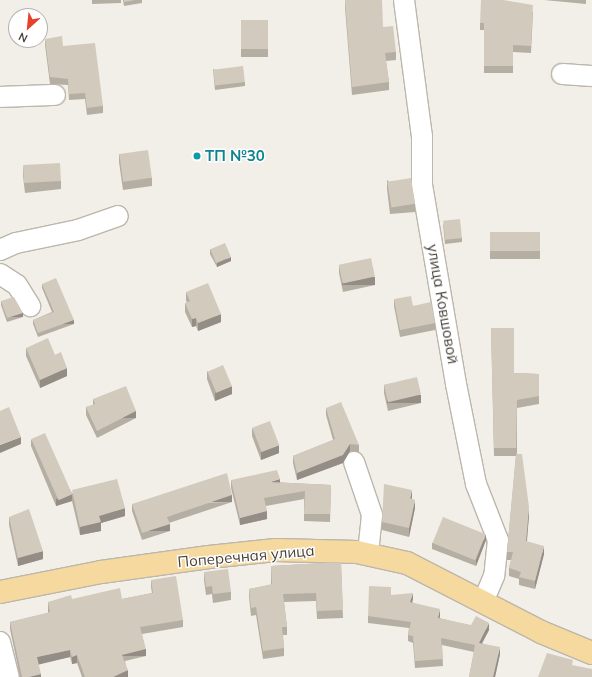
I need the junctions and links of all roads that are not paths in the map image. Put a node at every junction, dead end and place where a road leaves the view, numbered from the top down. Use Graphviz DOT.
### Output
graph roads {
  1 [pos="404,0"];
  2 [pos="562,74"];
  3 [pos="592,76"];
  4 [pos="56,95"];
  5 [pos="0,97"];
  6 [pos="118,216"];
  7 [pos="0,250"];
  8 [pos="0,274"];
  9 [pos="30,306"];
  10 [pos="354,462"];
  11 [pos="368,553"];
  12 [pos="0,592"];
  13 [pos="483,602"];
  14 [pos="0,642"];
  15 [pos="592,653"];
  16 [pos="9,677"];
  1 -- 13 [label="street, улица Ковшовой"];
  2 -- 3 [label="street"];
  4 -- 5 [label="street"];
  6 -- 7 [label="street"];
  8 -- 9 [label="street"];
  10 -- 11 [label="street"];
  11 -- 12 [label="main road, Поперечная улица"];
  11 -- 13 [label="main road, Поперечная улица"];
  13 -- 15 [label="main road, Поперечная улица"];
  14 -- 16 [label="street"];
}
